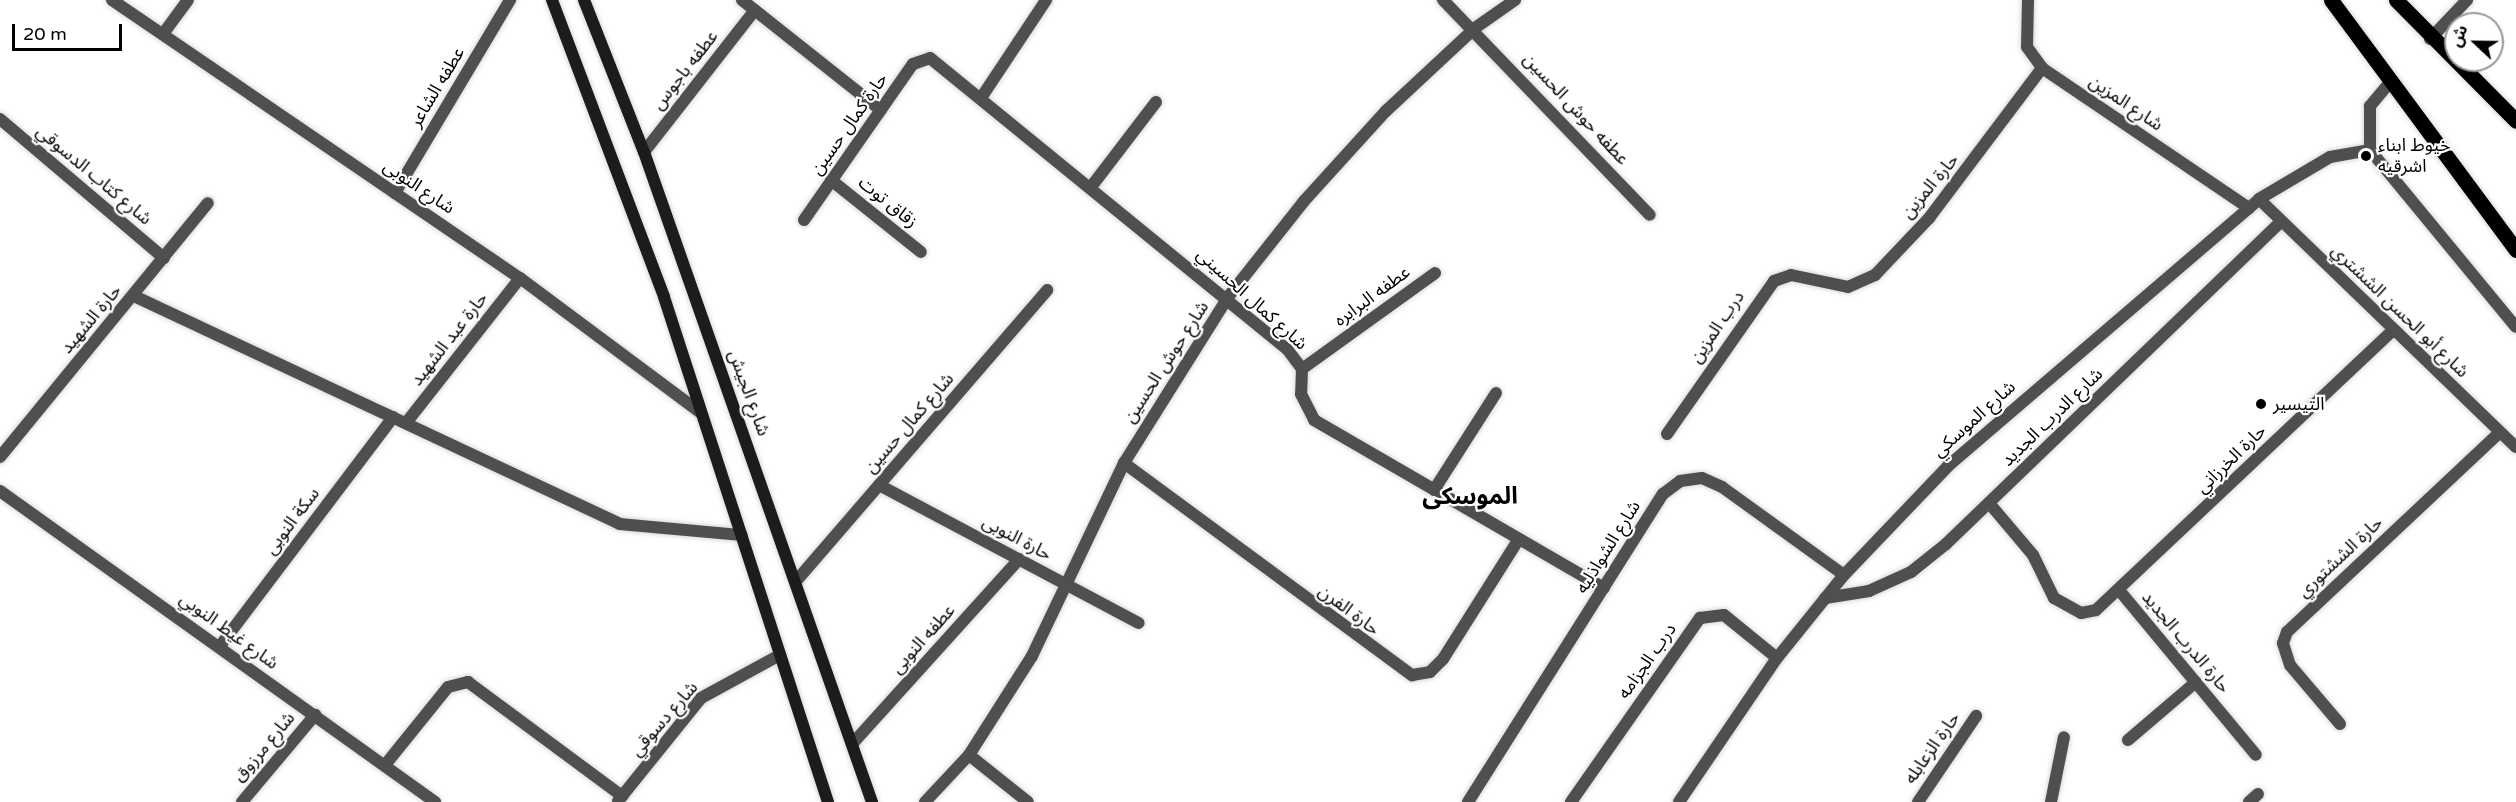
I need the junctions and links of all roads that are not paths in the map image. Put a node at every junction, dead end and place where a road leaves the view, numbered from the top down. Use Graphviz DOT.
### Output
graph roads {
  1 [pos="112,0"];
  2 [pos="188,0"];
  3 [pos="510,0"];
  4 [pos="552,0"];
  5 [pos="584,0"];
  6 [pos="742,0"];
  7 [pos="1046,0"];
  8 [pos="1443,0"];
  9 [pos="1515,0"];
  10 [pos="2028,0"];
  11 [pos="2331,0"];
  12 [pos="2396,0"];
  13 [pos="2467,0"];
  14 [pos="755,10"];
  15 [pos="1475,28"];
  16 [pos="163,34"];
  17 [pos="2430,39"];
  18 [pos="930,58"];
  19 [pos="2042,68"];
  20 [pos="2391,81"];
  21 [pos="981,98"];
  22 [pos="1155,102"];
  23 [pos="880,110"];
  24 [pos="0,118"];
  25 [pos="2516,121"];
  26 [pos="2370,150"];
  27 [pos="644,152"];
  28 [pos="831,180"];
  29 [pos="1091,187"];
  30 [pos="395,193"];
  31 [pos="2259,199"];
  32 [pos="208,202"];
  33 [pos="2249,208"];
  34 [pos="1650,215"];
  35 [pos="804,220"];
  36 [pos="2281,222"];
  37 [pos="2516,250"];
  38 [pos="921,252"];
  39 [pos="164,258"];
  40 [pos="1435,273"];
  41 [pos="520,278"];
  42 [pos="1818,284"];
  43 [pos="1047,290"];
  44 [pos="134,296"];
  45 [pos="1228,297"];
  46 [pos="2516,327"];
  47 [pos="2393,330"];
  48 [pos="1302,369"];
  49 [pos="1496,393"];
  50 [pos="700,412"];
  51 [pos="393,417"];
  52 [pos="406,423"];
  53 [pos="2500,432"];
  54 [pos="1666,434"];
  55 [pos="2516,447"];
  56 [pos="0,457"];
  57 [pos="1124,463"];
  58 [pos="879,485"];
  59 [pos="1434,490"];
  60 [pos="0,491"];
  61 [pos="1989,503"];
  62 [pos="742,536"];
  63 [pos="1519,539"];
  64 [pos="1019,559"];
  65 [pos="1844,575"];
  66 [pos="797,580"];
  67 [pos="1064,583"];
  68 [pos="1604,588"];
  69 [pos="2119,590"];
  70 [pos="1825,598"];
  71 [pos="1139,623"];
  72 [pos="220,646"];
  73 [pos="780,655"];
  74 [pos="1776,658"];
  75 [pos="2196,682"];
  76 [pos="315,714"];
  77 [pos="1977,716"];
  78 [pos="2340,724"];
  79 [pos="2064,737"];
  80 [pos="2128,740"];
  81 [pos="853,743"];
  82 [pos="969,755"];
  83 [pos="2256,755"];
  84 [pos="385,765"];
  85 [pos="620,799"];
  86 [pos="242,802"];
  87 [pos="435,802"];
  88 [pos="828,802"];
  89 [pos="872,802"];
  90 [pos="926,802"];
  91 [pos="1028,802"];
  92 [pos="1468,802"];
  93 [pos="1571,802"];
  94 [pos="1679,802"];
  95 [pos="1918,802"];
  96 [pos="2051,802"];
  1 -- 16 [label="street, شارع النوبى"];
  2 -- 16 [label="street"];
  3 -- 30 [label="street, عطفه الشاعر"];
  4 -- 50 [label="main road"];
  5 -- 27 [label="main road, شارع الجيش"];
  6 -- 14 [label="street"];
  7 -- 21 [label="street"];
  8 -- 15 [label="street, عطفه حوش الحسين"];
  9 -- 15 [label="street, شارع حوش الحسين"];
  10 -- 19 [label="street, شارع المزين"];
  11 -- 20 [label="main road"];
  12 -- 17 [label="main road"];
  13 -- 17 [label="street"];
  14 -- 23 [label="street"];
  14 -- 27 [label="street, عطفه باجوس"];
  15 -- 34 [label="street, عطفه حوش الحسين"];
  15 -- 45 [label="street, شارع حوش الحسين"];
  16 -- 30 [label="street, شارع النوبى"];
  17 -- 25 [label="main road"];
  18 -- 21 [label="street, شارع كمال الحسيني"];
  18 -- 23 [label="street, حارة كمال حسين"];
  19 -- 33 [label="street, شارع المزين"];
  19 -- 42 [label="street, حارة المزين"];
  20 -- 26 [label="street"];
  20 -- 37 [label="main road"];
  21 -- 29 [label="street, شارع كمال الحسيني"];
  22 -- 29 [label="street"];
  23 -- 28 [label="street, حارة كمال حسين"];
  24 -- 39 [label="street, شارع كتاب الدسوقي"];
  26 -- 31 [label="street, شارع الموسكي"];
  26 -- 46 [label="street"];
  27 -- 66 [label="main road, شارع الجيش"];
  28 -- 35 [label="street, حارة كمال حسين"];
  28 -- 38 [label="street, زقاق توت"];
  29 -- 45 [label="street, شارع كمال الحسيني"];
  30 -- 41 [label="street, شارع النوبى"];
  31 -- 33 [label="street, شارع الموسكي"];
  31 -- 36 [label="street, شارع أبو الحسن الششتري"];
  32 -- 39 [label="street, حارة الشهيد"];
  33 -- 65 [label="street, شارع الموسكي"];
  36 -- 47 [label="street, شارع أبو الحسن الششتري"];
  36 -- 61 [label="street, شارع الدرب الجديد"];
  39 -- 44 [label="street, حارة الشهيد"];
  40 -- 48 [label="street, عطفه البرابره"];
  41 -- 50 [label="street, شارع النوبى"];
  41 -- 52 [label="street, حارة عبد الشهيد"];
  42 -- 54 [label="street, درب المزين"];
  43 -- 58 [label="street, شارع كمال حسين"];
  44 -- 51 [label="street"];
  44 -- 56 [label="street, حارة الشهيد"];
  45 -- 48 [label="street, شارع كمال الحسيني"];
  45 -- 57 [label="street, شارع حوش الحسين"];
  47 -- 53 [label="street, شارع أبو الحسن الششتري"];
  47 -- 69 [label="street, حارة الخرزاني"];
  48 -- 59 [label="street, شارع كمال الحسيني"];
  49 -- 59 [label="street"];
  50 -- 62 [label="main road"];
  51 -- 52 [label="street"];
  51 -- 72 [label="street, سكة النوبى"];
  52 -- 62 [label="street"];
  53 -- 55 [label="street, شارع أبو الحسن الششتري"];
  53 -- 78 [label="street, حارة الششتوري"];
  57 -- 63 [label="street, حارة الفرن"];
  57 -- 67 [label="street, شارع حوش الحسين"];
  58 -- 64 [label="street, حارة النوبى"];
  58 -- 66 [label="street, شارع كمال حسين"];
  59 -- 63 [label="street, شارع كمال الحسيني"];
  60 -- 72 [label="street, شارع غيط النوبي"];
  61 -- 69 [label="street, حارة الدرب الجديد"];
  61 -- 70 [label="street, شارع الدرب الجديد"];
  62 -- 73 [label="main road"];
  63 -- 68 [label="street, شارع كمال الحسيني"];
  64 -- 67 [label="street, حارة النوبى"];
  64 -- 81 [label="street, عطفه النوبى"];
  65 -- 68 [label="street, شارع الشواذليه"];
  65 -- 70 [label="street, شارع الموسكي"];
  66 -- 81 [label="main road, شارع الجيش"];
  67 -- 71 [label="street, حارة النوبى"];
  67 -- 82 [label="street, شارع حوش الحسين"];
  68 -- 92 [label="street, شارع الشواذليه"];
  69 -- 75 [label="street, حارة الدرب الجديد"];
  70 -- 74 [label="street, شارع الموسكي"];
  72 -- 76 [label="street, شارع غيط النوبي"];
  73 -- 85 [label="street, شارع دسوقي"];
  73 -- 88 [label="main road"];
  74 -- 93 [label="street, درب الجزامه"];
  74 -- 94 [label="street, شارع الموسكي"];
  75 -- 80 [label="street"];
  75 -- 83 [label="street, حارة الدرب الجديد"];
  76 -- 84 [label="street, شارع غيط النوبي"];
  76 -- 86 [label="street, شارع مرزوق"];
  77 -- 95 [label="street, حارة الزعابله"];
  79 -- 96 [label="street"];
  81 -- 89 [label="main road, شارع الجيش"];
  82 -- 90 [label="street, شارع حوش الحسين"];
  82 -- 91 [label="street"];
  84 -- 85 [label="street"];
  84 -- 87 [label="street, شارع غيط النوبي"];
}
